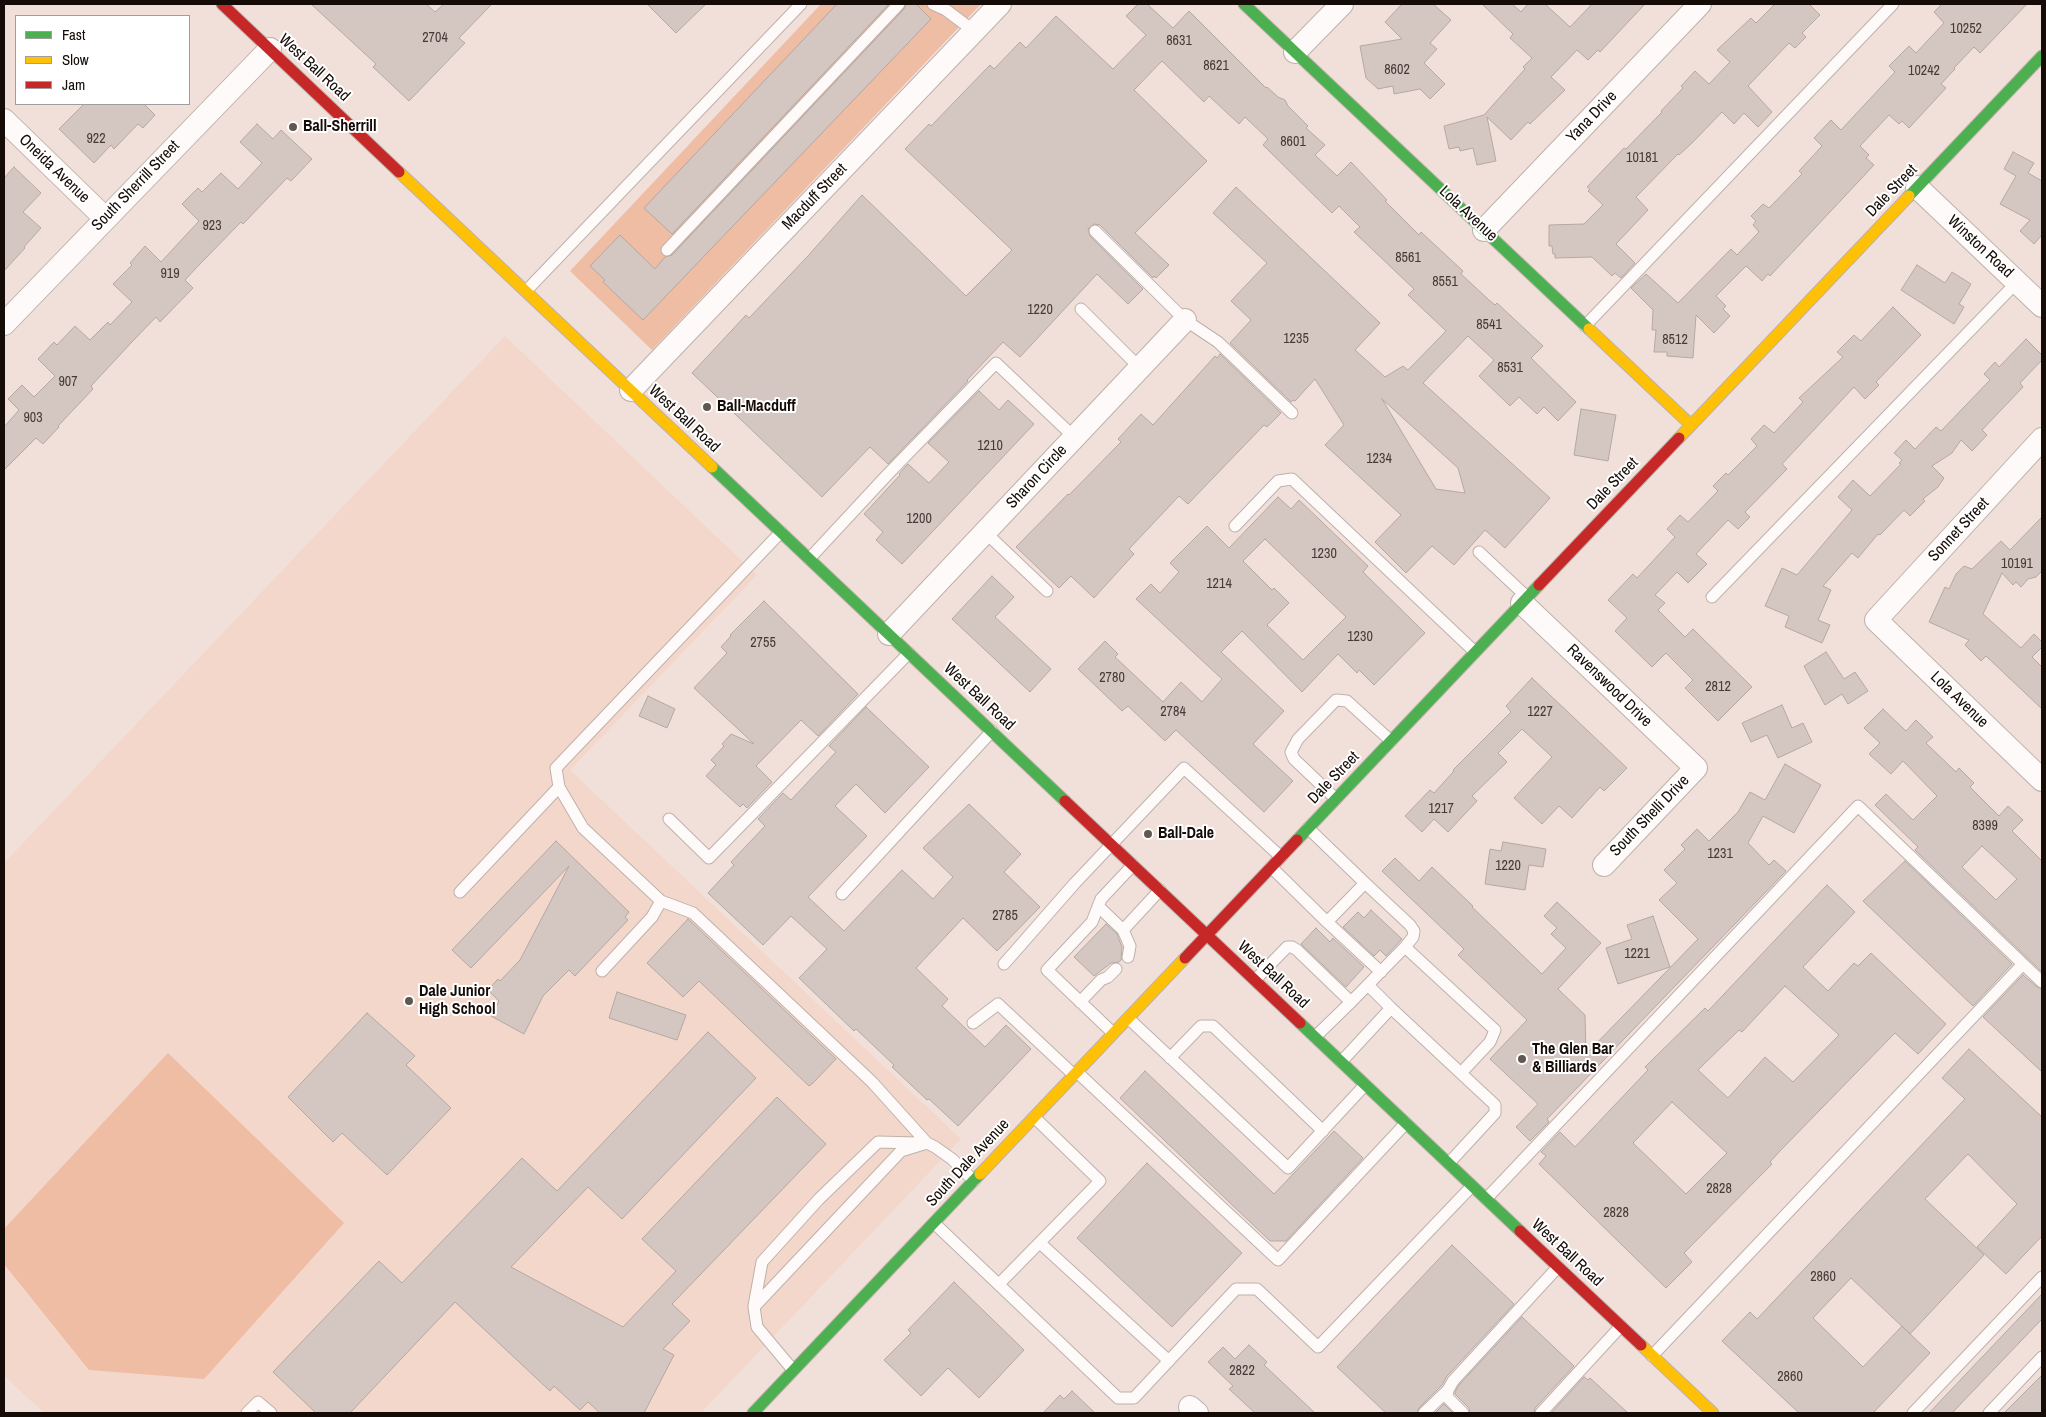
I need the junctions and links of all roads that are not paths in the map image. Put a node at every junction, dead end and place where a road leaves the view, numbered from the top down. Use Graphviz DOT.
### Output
graph roads {
  1 [pos="224,4"];
  2 [pos="801,4"];
  3 [pos="899,4"];
  4 [pos="933,4"];
  5 [pos="1000,4"];
  6 [pos="1244,4"];
  7 [pos="1342,4"];
  8 [pos="1700,4"];
  9 [pos="1893,4"];
  10 [pos="974,31"];
  11 [pos="270,49"];
  12 [pos="1296,52"];
  13 [pos="2042,56"];
  14 [pos="4,120"];
  15 [pos="1917,187"];
  16 [pos="105,218"];
  17 [pos="1484,230"];
  18 [pos="1095,231"];
  19 [pos="667,250"];
  20 [pos="2017,282"];
  21 [pos="526,292"];
  22 [pos="2042,306"];
  23 [pos="1081,309"];
  24 [pos="1185,320"];
  25 [pos="4,324"];
  26 [pos="1585,326"];
  27 [pos="1140,368"];
  28 [pos="631,390"];
  29 [pos="1292,413"];
  30 [pos="1691,425"];
  31 [pos="1074,437"];
  32 [pos="2042,440"];
  33 [pos="1235,526"];
  34 [pos="781,532"];
  35 [pos="985,532"];
  36 [pos="1479,552"];
  37 [pos="809,559"];
  38 [pos="1047,591"];
  39 [pos="1712,597"];
  40 [pos="1525,600"];
  41 [pos="1876,620"];
  42 [pos="889,634"];
  43 [pos="1475,652"];
  44 [pos="909,653"];
  45 [pos="992,731"];
  46 [pos="1391,741"];
  47 [pos="1696,768"];
  48 [pos="2042,780"];
  49 [pos="559,787"];
  50 [pos="1336,799"];
  51 [pos="669,819"];
  52 [pos="1308,828"];
  53 [pos="1112,845"];
  54 [pos="1281,857"];
  55 [pos="1604,864"];
  56 [pos="1133,865"];
  57 [pos="1271,867"];
  58 [pos="1364,883"];
  59 [pos="1160,890"];
  60 [pos="460,892"];
  61 [pos="842,894"];
  62 [pos="661,901"];
  63 [pos="1098,906"];
  64 [pos="1327,922"];
  65 [pos="1123,930"];
  66 [pos="1207,935"];
  67 [pos="1405,947"];
  68 [pos="1128,957"];
  69 [pos="1004,964"];
  70 [pos="2023,964"];
  71 [pos="1116,969"];
  72 [pos="602,972"];
  73 [pos="1381,972"];
  74 [pos="1255,980"];
  75 [pos="2042,982"];
  76 [pos="1368,985"];
  77 [pos="1080,1002"];
  78 [pos="1351,1002"];
  79 [pos="1391,1008"];
  80 [pos="1128,1018"];
  81 [pos="973,1023"];
  82 [pos="1113,1033"];
  83 [pos="1316,1036"];
  84 [pos="1170,1058"];
  85 [pos="1341,1062"];
  86 [pos="1076,1073"];
  87 [pos="1461,1073"];
  88 [pos="1366,1085"];
  89 [pos="1034,1117"];
  90 [pos="1406,1124"];
  91 [pos="1323,1131"];
  92 [pos="927,1143"];
  93 [pos="1449,1164"];
  94 [pos="974,1181"];
  95 [pos="1472,1186"];
  96 [pos="1486,1198"];
  97 [pos="934,1223"];
  98 [pos="1040,1243"];
  99 [pos="1558,1267"];
  100 [pos="2042,1277"];
  101 [pos="999,1284"];
  102 [pos="754,1307"];
  103 [pos="1621,1326"];
  104 [pos="1652,1356"];
  105 [pos="2042,1357"];
  106 [pos="1168,1361"];
  107 [pos="794,1370"];
  108 [pos="1448,1390"];
  109 [pos="248,1413"];
  110 [pos="271,1413"];
  111 [pos="753,1413"];
  112 [pos="1424,1413"];
  113 [pos="1463,1413"];
  114 [pos="1541,1413"];
  115 [pos="1713,1413"];
  116 [pos="1913,1413"];
  117 [pos="1989,1413"];
  1 -- 11 [label="street, West Ball Road"];
  2 -- 21 [label="lane"];
  3 -- 19 [label="lane"];
  4 -- 10 [label="lane"];
  5 -- 10 [label="street, Macduff Street"];
  6 -- 12 [label="street, Lola Avenue"];
  7 -- 12 [label="street"];
  8 -- 17 [label="street, Yana Drive"];
  9 -- 26 [label="lane"];
  10 -- 28 [label="street, Macduff Street"];
  11 -- 16 [label="street, South Sherrill Street"];
  11 -- 21 [label="street, West Ball Road"];
  12 -- 17 [label="street, Lola Avenue"];
  13 -- 15 [label="street, Dale Street"];
  14 -- 16 [label="street, Oneida Avenue"];
  15 -- 20 [label="street, Winston Road"];
  15 -- 30 [label="street, Dale Street"];
  16 -- 25 [label="street, South Sherrill Street"];
  17 -- 26 [label="street, Lola Avenue"];
  18 -- 24 [label="lane"];
  20 -- 22 [label="street, Winston Road"];
  20 -- 39 [label="lane"];
  21 -- 28 [label="street, West Ball Road"];
  23 -- 27 [label="lane"];
  24 -- 27 [label="street, Sharon Circle"];
  24 -- 29 [label="lane"];
  26 -- 30 [label="street, Lola Avenue"];
  27 -- 31 [label="street, Sharon Circle"];
  28 -- 34 [label="street, West Ball Road"];
  30 -- 40 [label="street, Dale Street"];
  31 -- 35 [label="street, Sharon Circle"];
  31 -- 37 [label="lane"];
  32 -- 41 [label="street, Sonnet Street"];
  33 -- 43 [label="lane"];
  34 -- 37 [label="street, West Ball Road"];
  34 -- 49 [label="lane"];
  35 -- 38 [label="lane"];
  35 -- 42 [label="street, Sharon Circle"];
  36 -- 40 [label="lane"];
  37 -- 42 [label="street, West Ball Road"];
  40 -- 43 [label="street, Dale Street"];
  40 -- 47 [label="street, Ravenswood Drive"];
  41 -- 48 [label="street, Lola Avenue"];
  42 -- 44 [label="street, West Ball Road"];
  43 -- 46 [label="street, Dale Street"];
  44 -- 45 [label="street, West Ball Road"];
  44 -- 51 [label="lane"];
  45 -- 53 [label="street, West Ball Road"];
  45 -- 61 [label="lane"];
  46 -- 50 [label="street, Dale Street"];
  46 -- 50 [label="lane"];
  47 -- 55 [label="street, South Shelli Drive"];
  49 -- 60 [label="lane"];
  49 -- 62 [label="lane"];
  50 -- 52 [label="street, Dale Street"];
  52 -- 54 [label="street, Dale Street"];
  52 -- 58 [label="lane"];
  53 -- 54 [label="lane"];
  53 -- 56 [label="street, West Ball Road"];
  53 -- 69 [label="lane"];
  54 -- 57 [label="street, Dale Street"];
  56 -- 59 [label="street, West Ball Road"];
  56 -- 63 [label="lane"];
  57 -- 64 [label="lane"];
  57 -- 66 [label="street, Dale Street"];
  58 -- 64 [label="lane"];
  58 -- 67 [label="lane"];
  59 -- 65 [label="lane"];
  59 -- 66 [label="street, West Ball Road"];
  62 -- 72 [label="lane"];
  62 -- 92 [label="lane"];
  63 -- 65 [label="lane"];
  63 -- 77 [label="lane"];
  64 -- 73 [label="lane"];
  65 -- 68 [label="lane"];
  66 -- 74 [label="street, West Ball Road"];
  66 -- 80 [label="street, South Dale Avenue"];
  67 -- 73 [label="lane"];
  67 -- 87 [label="lane"];
  70 -- 75 [label="lane"];
  70 -- 96 [label="lane"];
  70 -- 104 [label="lane"];
  71 -- 77 [label="lane"];
  73 -- 76 [label="lane"];
  74 -- 78 [label="lane"];
  74 -- 83 [label="street, West Ball Road"];
  76 -- 78 [label="lane"];
  76 -- 79 [label="lane"];
  77 -- 82 [label="lane"];
  78 -- 83 [label="lane"];
  79 -- 85 [label="lane"];
  79 -- 87 [label="lane"];
  80 -- 82 [label="street, South Dale Avenue"];
  80 -- 84 [label="lane"];
  81 -- 86 [label="lane"];
  82 -- 86 [label="street, South Dale Avenue"];
  83 -- 85 [label="street, West Ball Road"];
  84 -- 91 [label="lane"];
  84 -- 91 [label="lane"];
  85 -- 88 [label="street, West Ball Road"];
  86 -- 89 [label="street, South Dale Avenue"];
  86 -- 90 [label="lane"];
  87 -- 93 [label="lane"];
  88 -- 90 [label="street, West Ball Road"];
  88 -- 91 [label="lane"];
  89 -- 94 [label="street, South Dale Avenue"];
  89 -- 98 [label="lane"];
  90 -- 93 [label="street, West Ball Road"];
  92 -- 94 [label="lane"];
  92 -- 102 [label="lane"];
  92 -- 102 [label="lane"];
  93 -- 95 [label="street, West Ball Road"];
  94 -- 97 [label="street, South Dale Avenue"];
  95 -- 96 [label="street, West Ball Road"];
  95 -- 106 [label="lane"];
  96 -- 99 [label="street, West Ball Road"];
  97 -- 101 [label="lane"];
  97 -- 107 [label="street, South Dale Avenue"];
  98 -- 101 [label="lane"];
  98 -- 106 [label="lane"];
  99 -- 103 [label="street, West Ball Road"];
  99 -- 108 [label="lane"];
  100 -- 116 [label="lane"];
  101 -- 106 [label="lane"];
  102 -- 107 [label="lane"];
  103 -- 104 [label="street, West Ball Road"];
  103 -- 114 [label="lane"];
  104 -- 115 [label="street, West Ball Road"];
  105 -- 117 [label="lane"];
  107 -- 111 [label="street, South Dale Avenue"];
  108 -- 112 [label="lane"];
  108 -- 113 [label="lane"];
  109 -- 110 [label="lane"];
}
